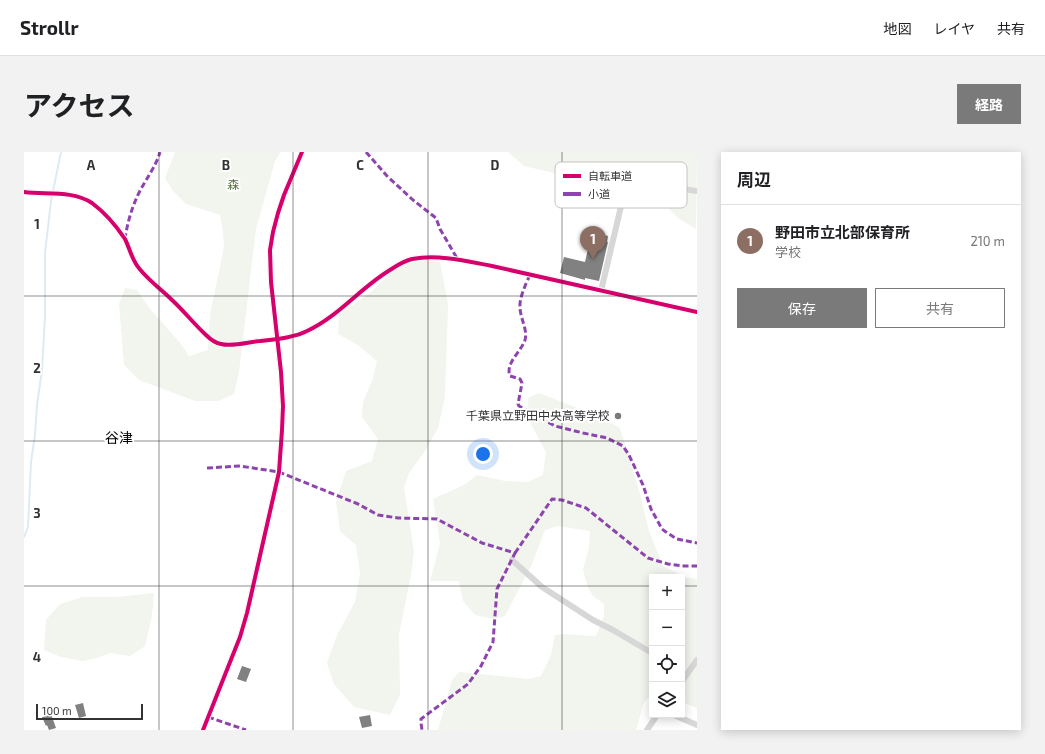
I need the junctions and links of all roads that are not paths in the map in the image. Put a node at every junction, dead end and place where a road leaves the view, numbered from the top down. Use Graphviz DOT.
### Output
graph roads {
  1 [pos="302,152"];
  2 [pos="687,190"];
  3 [pos="697,191"];
  4 [pos="24,192"];
  5 [pos="621,208"];
  6 [pos="601,291"];
  7 [pos="697,312"];
  8 [pos="278,339"];
  9 [pos="512,560"];
  10 [pos="649,651"];
  11 [pos="697,660"];
  12 [pos="685,672"];
  13 [pos="655,718"];
  14 [pos="681,718"];
  15 [pos="697,725"];
  16 [pos="203,730"];
  17 [pos="647,730"];
  1 -- 8 [label="street"];
  2 -- 3 [label="street"];
  4 -- 8 [label="street"];
  5 -- 6 [label="street"];
  6 -- 7 [label="street"];
  6 -- 8 [label="street"];
  8 -- 16 [label="street"];
  9 -- 10 [label="street"];
  11 -- 12 [label="street"];
  13 -- 17 [label="street"];
  14 -- 15 [label="street"];
}
